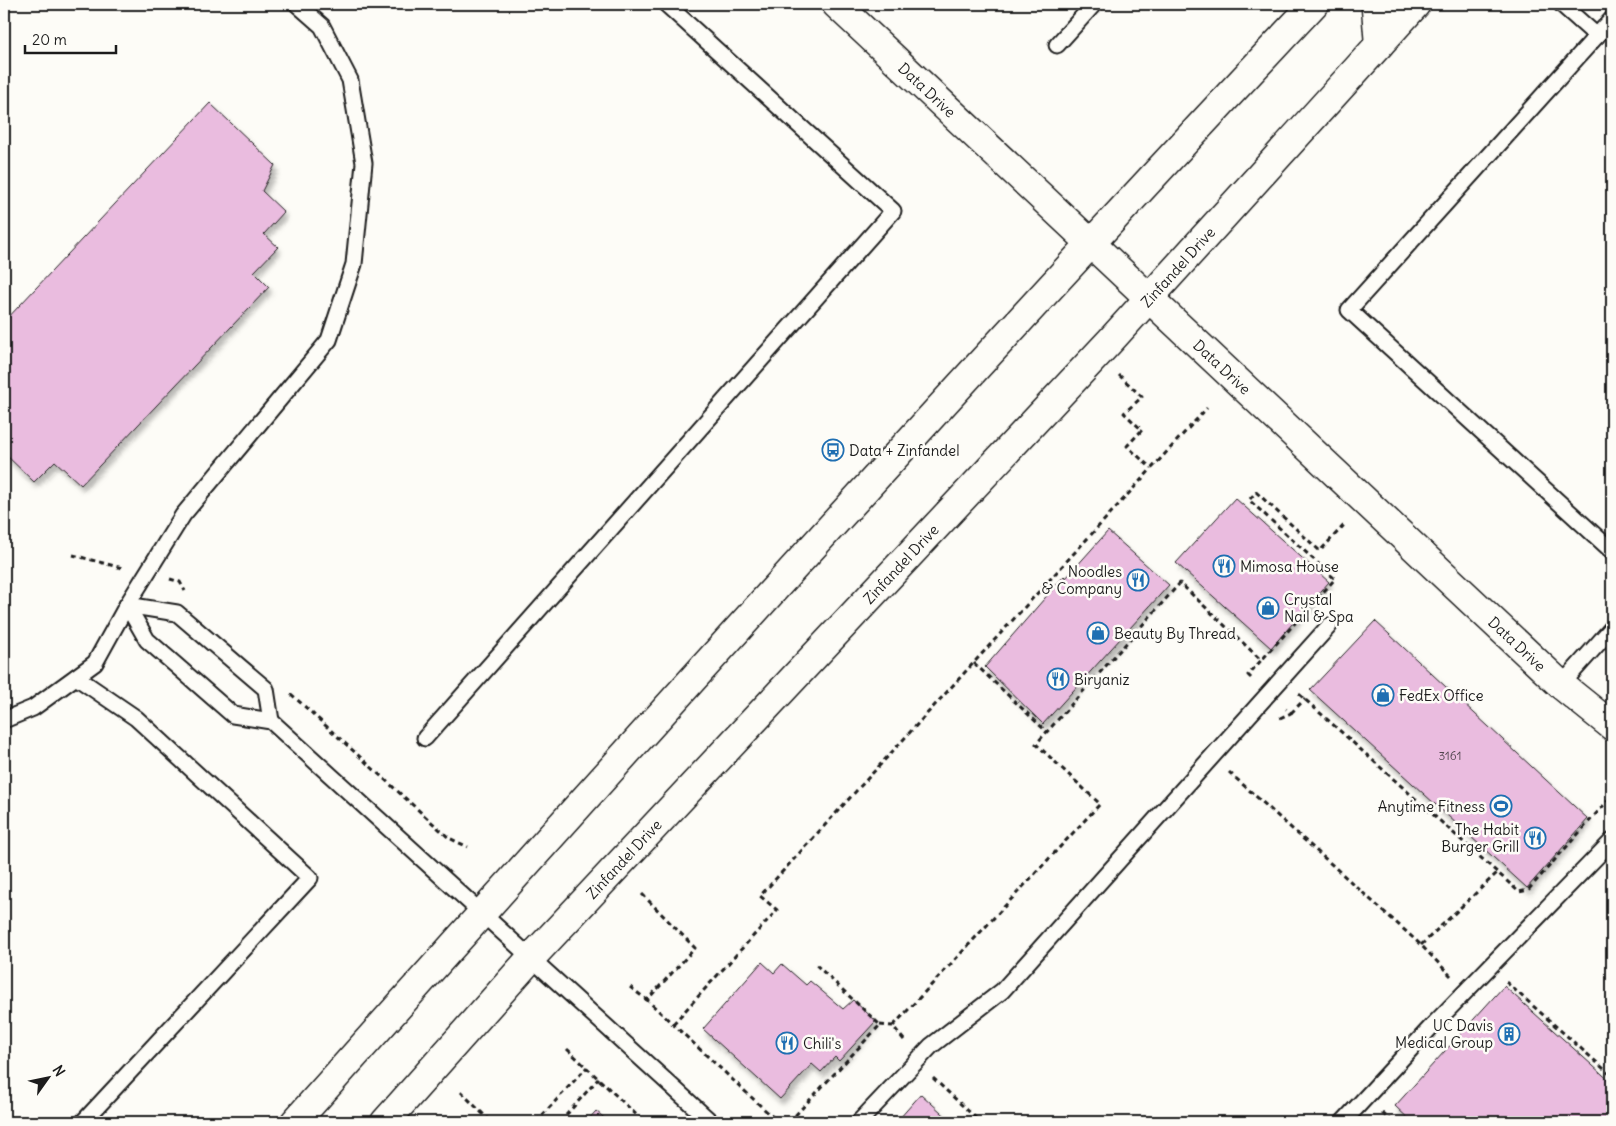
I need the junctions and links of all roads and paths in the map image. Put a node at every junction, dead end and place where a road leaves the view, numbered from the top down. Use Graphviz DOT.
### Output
graph roads {
  1 [pos="297,4"];
  2 [pos="666,4"];
  3 [pos="836,4"];
  4 [pos="1094,4"];
  5 [pos="1314,4"];
  6 [pos="1380,4"];
  7 [pos="1416,4"];
  8 [pos="1561,4"];
  9 [pos="1612,19"];
  10 [pos="1596,36"];
  11 [pos="1057,45"];
  12 [pos="1379,45"];
  13 [pos="1090,243"];
  14 [pos="1149,299"];
  15 [pos="1119,374"];
  16 [pos="1206,408"];
  17 [pos="1151,468"];
  18 [pos="1344,524"];
  19 [pos="1612,551"];
  20 [pos="127,605"];
  21 [pos="1329,626"];
  22 [pos="1612,628"];
  23 [pos="1262,660"];
  24 [pos="974,663"];
  25 [pos="76,677"];
  26 [pos="1560,685"];
  27 [pos="1305,687"];
  28 [pos="1269,694"];
  29 [pos="1305,699"];
  30 [pos="1291,713"];
  31 [pos="4,720"];
  32 [pos="1277,720"];
  33 [pos="271,721"];
  34 [pos="1612,726"];
  35 [pos="1047,732"];
  36 [pos="424,738"];
  37 [pos="1226,770"];
  38 [pos="1612,796"];
  39 [pos="1612,841"];
  40 [pos="1497,873"];
  41 [pos="642,894"];
  42 [pos="482,913"];
  43 [pos="1420,945"];
  44 [pos="531,958"];
  45 [pos="812,962"];
  46 [pos="1502,978"];
  47 [pos="630,987"];
  48 [pos="1467,992"];
  49 [pos="646,1000"];
  50 [pos="672,1024"];
  51 [pos="880,1025"];
  52 [pos="893,1026"];
  53 [pos="567,1049"];
  54 [pos="919,1060"];
  55 [pos="586,1067"];
  56 [pos="1612,1076"];
  57 [pos="599,1078"];
  58 [pos="461,1092"];
  59 [pos="1380,1110"];
  60 [pos="83,1122"];
  61 [pos="295,1122"];
  62 [pos="385,1122"];
  63 [pos="491,1122"];
  64 [pos="536,1122"];
  65 [pos="560,1122"];
  66 [pos="644,1122"];
  67 [pos="711,1122"];
  68 [pos="778,1122"];
  69 [pos="789,1122"];
  70 [pos="859,1122"];
  71 [pos="980,1122"];
  72 [pos="1343,1122"];
  73 [pos="1393,1122"];
  1 -- 20 [label="lane"];
  2 -- 36 [label="lane"];
  3 -- 13 [label="main road, Data Drive"];
  4 -- 11 [label="lane"];
  5 -- 13 [label="main road"];
  6 -- 12 [label="main road"];
  7 -- 12 [label="main road, Zinfandel Drive"];
  8 -- 10 [label="lane"];
  9 -- 10 [label="lane"];
  10 -- 19 [label="lane"];
  12 -- 14 [label="main road, Zinfandel Drive"];
  13 -- 14 [label="main road, Data Drive"];
  13 -- 42 [label="main road"];
  14 -- 26 [label="main road, Data Drive"];
  14 -- 44 [label="main road, Zinfandel Drive"];
  15 -- 17 [label="path"];
  16 -- 17 [label="path"];
  17 -- 24 [label="path"];
  18 -- 23 [label="path"];
  20 -- 25 [label="lane"];
  20 -- 33 [label="lane"];
  20 -- 33 [label="lane"];
  21 -- 28 [label="lane"];
  22 -- 26 [label="lane"];
  23 -- 28 [label="path"];
  23 -- 35 [label="path"];
  24 -- 35 [label="path"];
  24 -- 50 [label="path"];
  25 -- 31 [label="lane"];
  25 -- 60 [label="lane"];
  26 -- 34 [label="main road, Data Drive"];
  27 -- 29 [label="path"];
  28 -- 30 [label="path"];
  28 -- 54 [label="lane"];
  29 -- 30 [label="path"];
  29 -- 40 [label="path"];
  30 -- 32 [label="path"];
  33 -- 42 [label="lane"];
  35 -- 52 [label="path"];
  37 -- 43 [label="path"];
  38 -- 40 [label="path"];
  39 -- 48 [label="lane"];
  40 -- 43 [label="path"];
  41 -- 49 [label="path"];
  42 -- 44 [label="lane"];
  42 -- 61 [label="main road"];
  43 -- 48 [label="path"];
  44 -- 62 [label="main road, Zinfandel Drive"];
  44 -- 67 [label="lane"];
  45 -- 51 [label="path"];
  46 -- 56 [label="path"];
  47 -- 49 [label="path"];
  48 -- 72 [label="lane"];
  49 -- 50 [label="path"];
  50 -- 68 [label="path"];
  51 -- 52 [label="path"];
  51 -- 69 [label="path"];
  52 -- 54 [label="path"];
  53 -- 55 [label="path"];
  54 -- 70 [label="lane"];
  54 -- 71 [label="path"];
  55 -- 57 [label="path"];
  55 -- 64 [label="path"];
  57 -- 65 [label="path"];
  57 -- 66 [label="path"];
  58 -- 63 [label="path"];
  59 -- 73 [label="path"];
}
